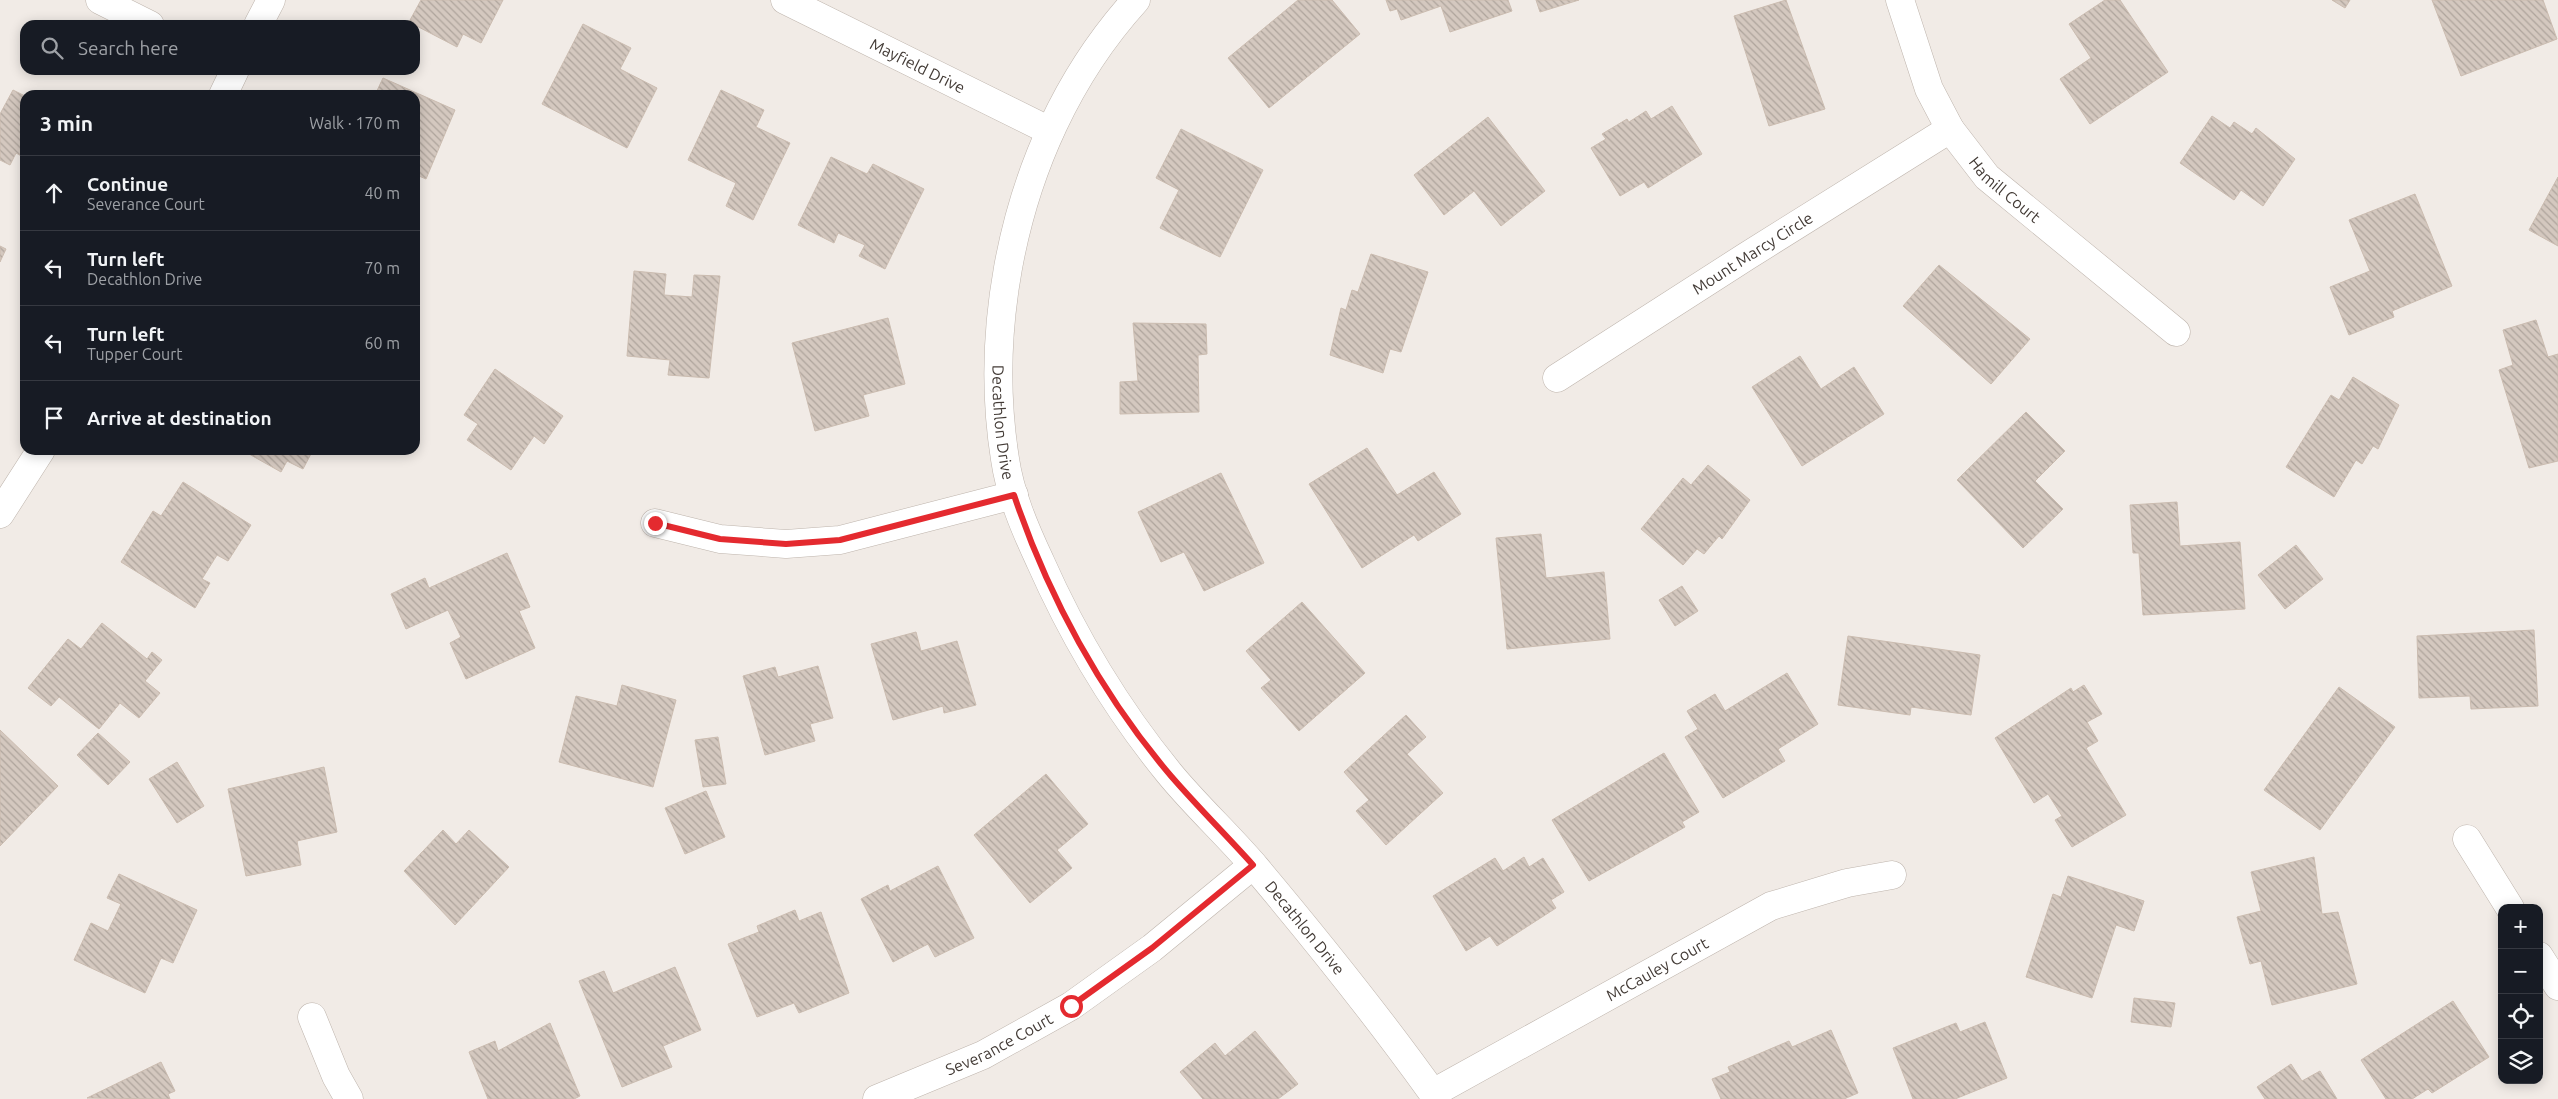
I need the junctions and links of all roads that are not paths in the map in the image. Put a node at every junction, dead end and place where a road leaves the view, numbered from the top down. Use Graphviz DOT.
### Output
graph roads {
  1 [pos="100,0"];
  2 [pos="271,0"];
  3 [pos="785,0"];
  4 [pos="1136,0"];
  5 [pos="1900,0"];
  6 [pos="140,20"];
  7 [pos="261,20"];
  8 [pos="233,75"];
  9 [pos="225,90"];
  10 [pos="1950,129"];
  11 [pos="1050,131"];
  12 [pos="2176,332"];
  13 [pos="1557,378"];
  14 [pos="39,455"];
  15 [pos="1014,495"];
  16 [pos="0,514"];
  17 [pos="655,523"];
  18 [pos="2467,839"];
  19 [pos="1253,865"];
  20 [pos="1892,875"];
  21 [pos="2508,904"];
  22 [pos="2543,962"];
  23 [pos="2558,986"];
  24 [pos="312,1017"];
  25 [pos="1435,1096"];
  26 [pos="349,1099"];
  27 [pos="877,1099"];
  1 -- 6 [label="street"];
  2 -- 7 [label="street"];
  3 -- 11 [label="street, Mayfield Drive"];
  4 -- 11 [label="street, Decathlon Drive"];
  5 -- 10 [label="street, Hamill Court"];
  8 -- 9 [label="street"];
  10 -- 12 [label="street, Hamill Court"];
  10 -- 13 [label="street, Mount Marcy Circle"];
  11 -- 15 [label="street, Decathlon Drive"];
  14 -- 16 [label="street"];
  15 -- 17 [label="street"];
  15 -- 19 [label="street, Decathlon Drive"];
  18 -- 21 [label="street"];
  19 -- 25 [label="street, Decathlon Drive"];
  19 -- 27 [label="street, Severance Court"];
  20 -- 25 [label="street, McCauley Court"];
  22 -- 23 [label="street"];
  24 -- 26 [label="street"];
}
